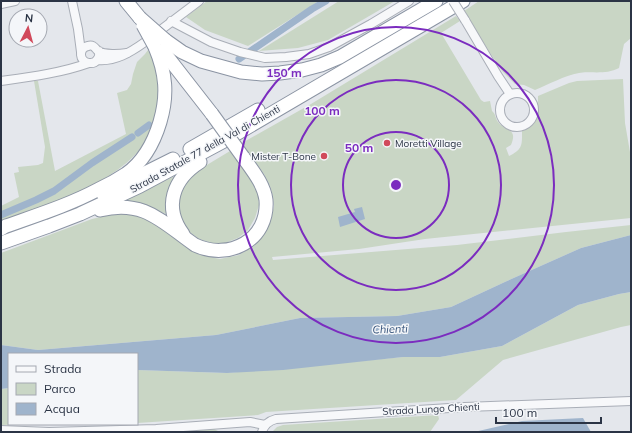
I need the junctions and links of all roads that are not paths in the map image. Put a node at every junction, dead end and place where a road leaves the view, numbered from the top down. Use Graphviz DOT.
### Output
graph roads {
  1 [pos="14,1"];
  2 [pos="72,1"];
  3 [pos="126,1"];
  4 [pos="199,1"];
  5 [pos="409,1"];
  6 [pos="436,1"];
  7 [pos="447,1"];
  8 [pos="453,1"];
  9 [pos="463,1"];
  10 [pos="1,4"];
  11 [pos="171,21"];
  12 [pos="78,29"];
  13 [pos="157,41"];
  14 [pos="95,48"];
  15 [pos="81,54"];
  16 [pos="127,54"];
  17 [pos="93,62"];
  18 [pos="68,69"];
  19 [pos="1,81"];
  20 [pos="316,86"];
  21 [pos="510,94"];
  22 [pos="1,229"];
  23 [pos="1,234"];
  24 [pos="187,238"];
  25 [pos="1,244"];
  26 [pos="631,401"];
  27 [pos="264,429"];
  28 [pos="1,430"];
  29 [pos="49,432"];
  1 -- 10 [label="street"];
  2 -- 12 [label="street"];
  3 -- 13 [label="highway, bridge"];
  4 -- 11 [label="street"];
  5 -- 11 [label="street"];
  6 -- 13 [label="highway"];
  7 -- 23 [label="highway, Strada Statale 77 della Val di Chienti"];
  8 -- 21 [label="street, bridge"];
  9 -- 20 [label="highway, Strada Statale 77 della Val di Chienti"];
  11 -- 13 [label="street"];
  12 -- 14 [label="street"];
  12 -- 15 [label="street"];
  13 -- 16 [label="street"];
  13 -- 22 [label="highway"];
  13 -- 24 [label="highway, bridge"];
  14 -- 15 [label="street"];
  14 -- 16 [label="street"];
  14 -- 17 [label="street"];
  15 -- 17 [label="street"];
  15 -- 18 [label="street"];
  16 -- 17 [label="street"];
  17 -- 18 [label="street"];
  18 -- 19 [label="street"];
  20 -- 24 [label="highway"];
  20 -- 25 [label="highway, Strada Statale 77 della Val di Chienti"];
  21 -- 21 [label="street"];
  24 -- 25 [label="highway"];
  26 -- 27 [label="street, Strada Lungo Chienti"];
  27 -- 29 [label="street"];
  28 -- 29 [label="street"];
}
